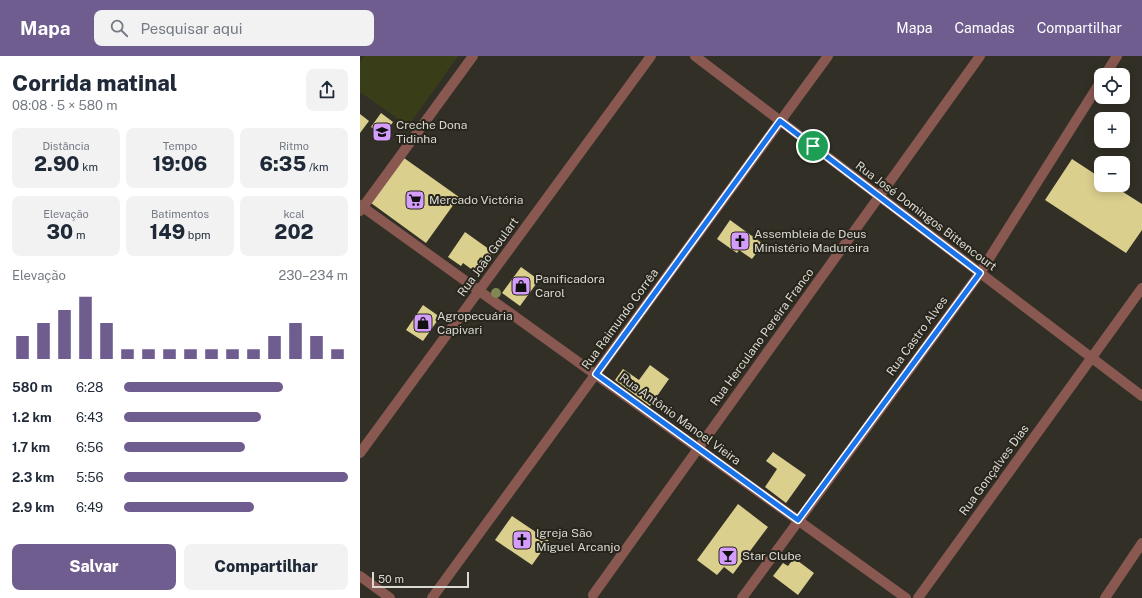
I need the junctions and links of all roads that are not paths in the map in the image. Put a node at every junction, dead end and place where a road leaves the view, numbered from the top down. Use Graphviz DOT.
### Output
graph roads {
  1 [pos="472,56"];
  2 [pos="651,56"];
  3 [pos="695,56"];
  4 [pos="828,56"];
  5 [pos="980,56"];
  6 [pos="1117,56"];
  7 [pos="1109,68"];
  8 [pos="1094,92"];
  9 [pos="780,121"];
  10 [pos="879,196"];
  11 [pos="361,208"];
  12 [pos="980,273"];
  13 [pos="1142,288"];
  14 [pos="479,291"];
  15 [pos="1092,358"];
  16 [pos="596,374"];
  17 [pos="1142,396"];
  18 [pos="698,448"];
  19 [pos="360,453"];
  20 [pos="798,520"];
  21 [pos="1142,544"];
  22 [pos="360,576"];
  23 [pos="593,595"];
  24 [pos="390,598"];
  25 [pos="432,598"];
  26 [pos="742,598"];
  27 [pos="906,598"];
  28 [pos="918,598"];
  29 [pos="1105,598"];
  1 -- 11 [label="street"];
  2 -- 14 [label="street, Rua João Goulart"];
  3 -- 9 [label="street, Rua José Domingos Bittencourt"];
  4 -- 9 [label="street, Rua Raimundo Corrêa"];
  5 -- 10 [label="street, Rua Herculano Pereira Franco"];
  6 -- 7 [label="street"];
  8 -- 12 [label="street, Rua Castro Alves"];
  9 -- 10 [label="street, Rua José Domingos Bittencourt"];
  9 -- 16 [label="street, Rua Raimundo Corrêa"];
  10 -- 12 [label="street, Rua José Domingos Bittencourt"];
  10 -- 18 [label="street, Rua Herculano Pereira Franco"];
  11 -- 14 [label="street, Rua Antônio Manoel Vieira"];
  12 -- 15 [label="street, Rua José Domingos Bittencourt"];
  12 -- 20 [label="street, Rua Castro Alves"];
  13 -- 15 [label="street, Rua Gonçalves Dias"];
  14 -- 16 [label="street, Rua Antônio Manoel Vieira"];
  14 -- 19 [label="street, Rua João Goulart"];
  15 -- 17 [label="street, Rua José Domingos Bittencourt"];
  15 -- 28 [label="street, Rua Gonçalves Dias"];
  16 -- 18 [label="street, Rua Antônio Manoel Vieira"];
  16 -- 25 [label="street, Rua Raimundo Corrêa"];
  18 -- 20 [label="street, Rua Antônio Manoel Vieira"];
  18 -- 23 [label="street, Rua Herculano Pereira Franco"];
  20 -- 26 [label="street, Rua Castro Alves"];
  20 -- 27 [label="street, Rua Antônio Manoel Vieira"];
  21 -- 29 [label="street"];
  22 -- 24 [label="street"];
}
